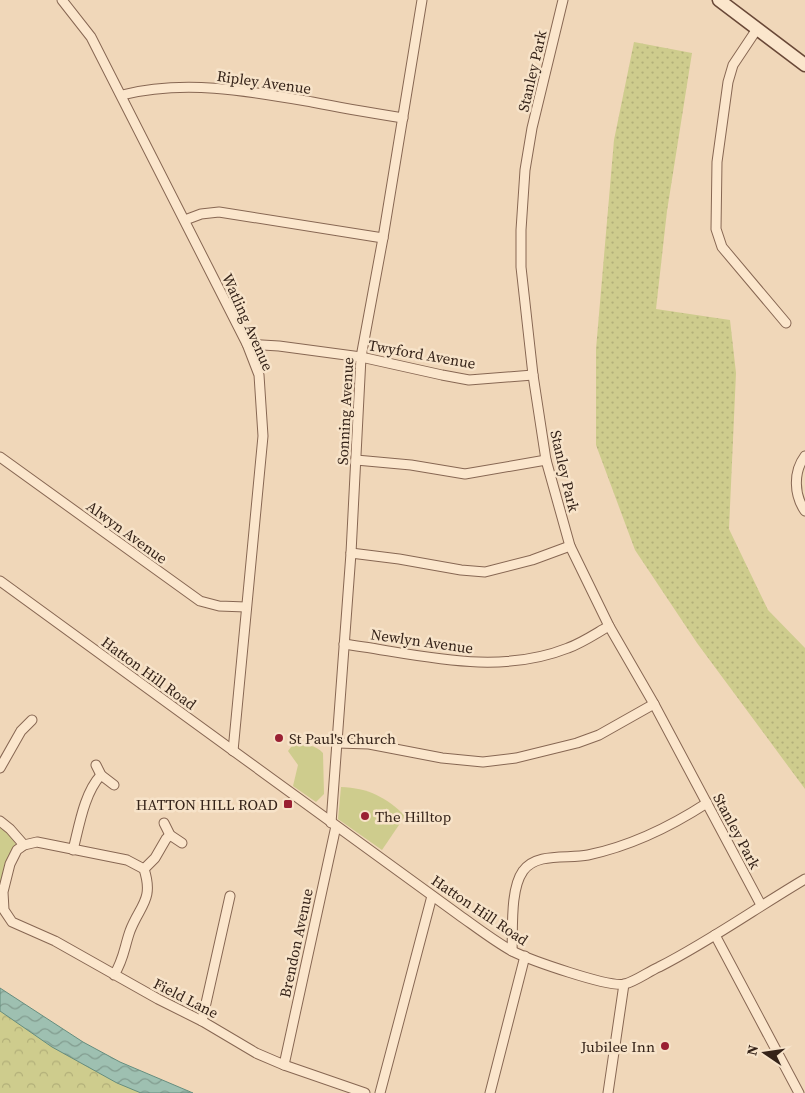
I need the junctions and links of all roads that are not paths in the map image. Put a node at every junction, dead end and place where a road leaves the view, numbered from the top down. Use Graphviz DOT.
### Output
graph roads {
  1 [pos="62,0"];
  2 [pos="422,0"];
  3 [pos="563,0"];
  4 [pos="719,0"];
  5 [pos="757,29"];
  6 [pos="804,63"];
  7 [pos="122,95"];
  8 [pos="403,118"];
  9 [pos="185,220"];
  10 [pos="383,238"];
  11 [pos="786,322"];
  12 [pos="247,344"];
  13 [pos="361,358"];
  14 [pos="533,375"];
  15 [pos="805,456"];
  16 [pos="0,457"];
  17 [pos="356,460"];
  18 [pos="546,460"];
  19 [pos="805,511"];
  20 [pos="570,546"];
  21 [pos="351,553"];
  22 [pos="0,581"];
  23 [pos="246,607"];
  24 [pos="609,626"];
  25 [pos="344,644"];
  26 [pos="654,704"];
  27 [pos="32,720"];
  28 [pos="338,743"];
  29 [pos="233,752"];
  30 [pos="96,765"];
  31 [pos="0,768"];
  32 [pos="101,776"];
  33 [pos="114,785"];
  34 [pos="707,803"];
  35 [pos="0,821"];
  36 [pos="164,823"];
  37 [pos="334,824"];
  38 [pos="170,835"];
  39 [pos="182,843"];
  40 [pos="24,845"];
  41 [pos="73,850"];
  42 [pos="144,869"];
  43 [pos="805,879"];
  44 [pos="230,896"];
  45 [pos="432,896"];
  46 [pos="761,905"];
  47 [pos="715,935"];
  48 [pos="512,950"];
  49 [pos="525,956"];
  50 [pos="114,975"];
  51 [pos="624,984"];
  52 [pos="202,1021"];
  53 [pos="284,1065"];
  54 [pos="366,1093"];
  55 [pos="380,1093"];
  56 [pos="490,1093"];
  57 [pos="608,1093"];
  58 [pos="799,1093"];
  1 -- 7 [label="street, Watling Avenue"];
  2 -- 8 [label="street, Sonning Avenue"];
  3 -- 14 [label="street, Stanley Park"];
  4 -- 5 [label="main road"];
  5 -- 6 [label="main road"];
  5 -- 11 [label="street"];
  7 -- 8 [label="street, Ripley Avenue"];
  7 -- 9 [label="street, Watling Avenue"];
  8 -- 10 [label="street, Sonning Avenue"];
  9 -- 10 [label="street"];
  9 -- 12 [label="street, Watling Avenue"];
  10 -- 13 [label="street, Sonning Avenue"];
  12 -- 13 [label="street, Twyford Avenue"];
  12 -- 23 [label="street, Watling Avenue"];
  13 -- 14 [label="street, Twyford Avenue"];
  13 -- 17 [label="street, Sonning Avenue"];
  14 -- 18 [label="street, Stanley Park"];
  15 -- 19 [label="street"];
  16 -- 23 [label="street, Alwyn Avenue"];
  17 -- 18 [label="street"];
  17 -- 21 [label="street, Sonning Avenue"];
  18 -- 20 [label="street, Stanley Park"];
  20 -- 21 [label="street"];
  20 -- 24 [label="street, Stanley Park"];
  21 -- 25 [label="street, Sonning Avenue"];
  22 -- 29 [label="street, Hatton Hill Road"];
  23 -- 29 [label="street, Watling Avenue"];
  24 -- 25 [label="street, Newlyn Avenue"];
  24 -- 26 [label="street, Stanley Park"];
  25 -- 28 [label="street, Sonning Avenue"];
  26 -- 28 [label="street"];
  26 -- 34 [label="street, Stanley Park"];
  27 -- 31 [label="street"];
  28 -- 37 [label="street, Sonning Avenue"];
  29 -- 37 [label="street, Hatton Hill Road"];
  30 -- 32 [label="street"];
  32 -- 33 [label="street"];
  32 -- 41 [label="street"];
  34 -- 46 [label="street, Stanley Park"];
  34 -- 48 [label="street"];
  35 -- 40 [label="street"];
  36 -- 38 [label="street"];
  37 -- 45 [label="street, Hatton Hill Road"];
  37 -- 53 [label="street, Brendon Avenue"];
  38 -- 39 [label="street"];
  38 -- 42 [label="street"];
  40 -- 41 [label="street"];
  40 -- 50 [label="street, Field Lane"];
  41 -- 42 [label="street"];
  42 -- 50 [label="street"];
  43 -- 46 [label="street"];
  44 -- 52 [label="street"];
  45 -- 48 [label="street, Hatton Hill Road"];
  45 -- 55 [label="street"];
  46 -- 47 [label="street"];
  47 -- 51 [label="street"];
  47 -- 58 [label="street"];
  48 -- 49 [label="street, Hatton Hill Road"];
  49 -- 51 [label="street, Hatton Hill Road"];
  49 -- 56 [label="street"];
  50 -- 52 [label="street, Field Lane"];
  51 -- 57 [label="street"];
  52 -- 53 [label="street, Field Lane"];
  53 -- 54 [label="street, Field Lane"];
}
